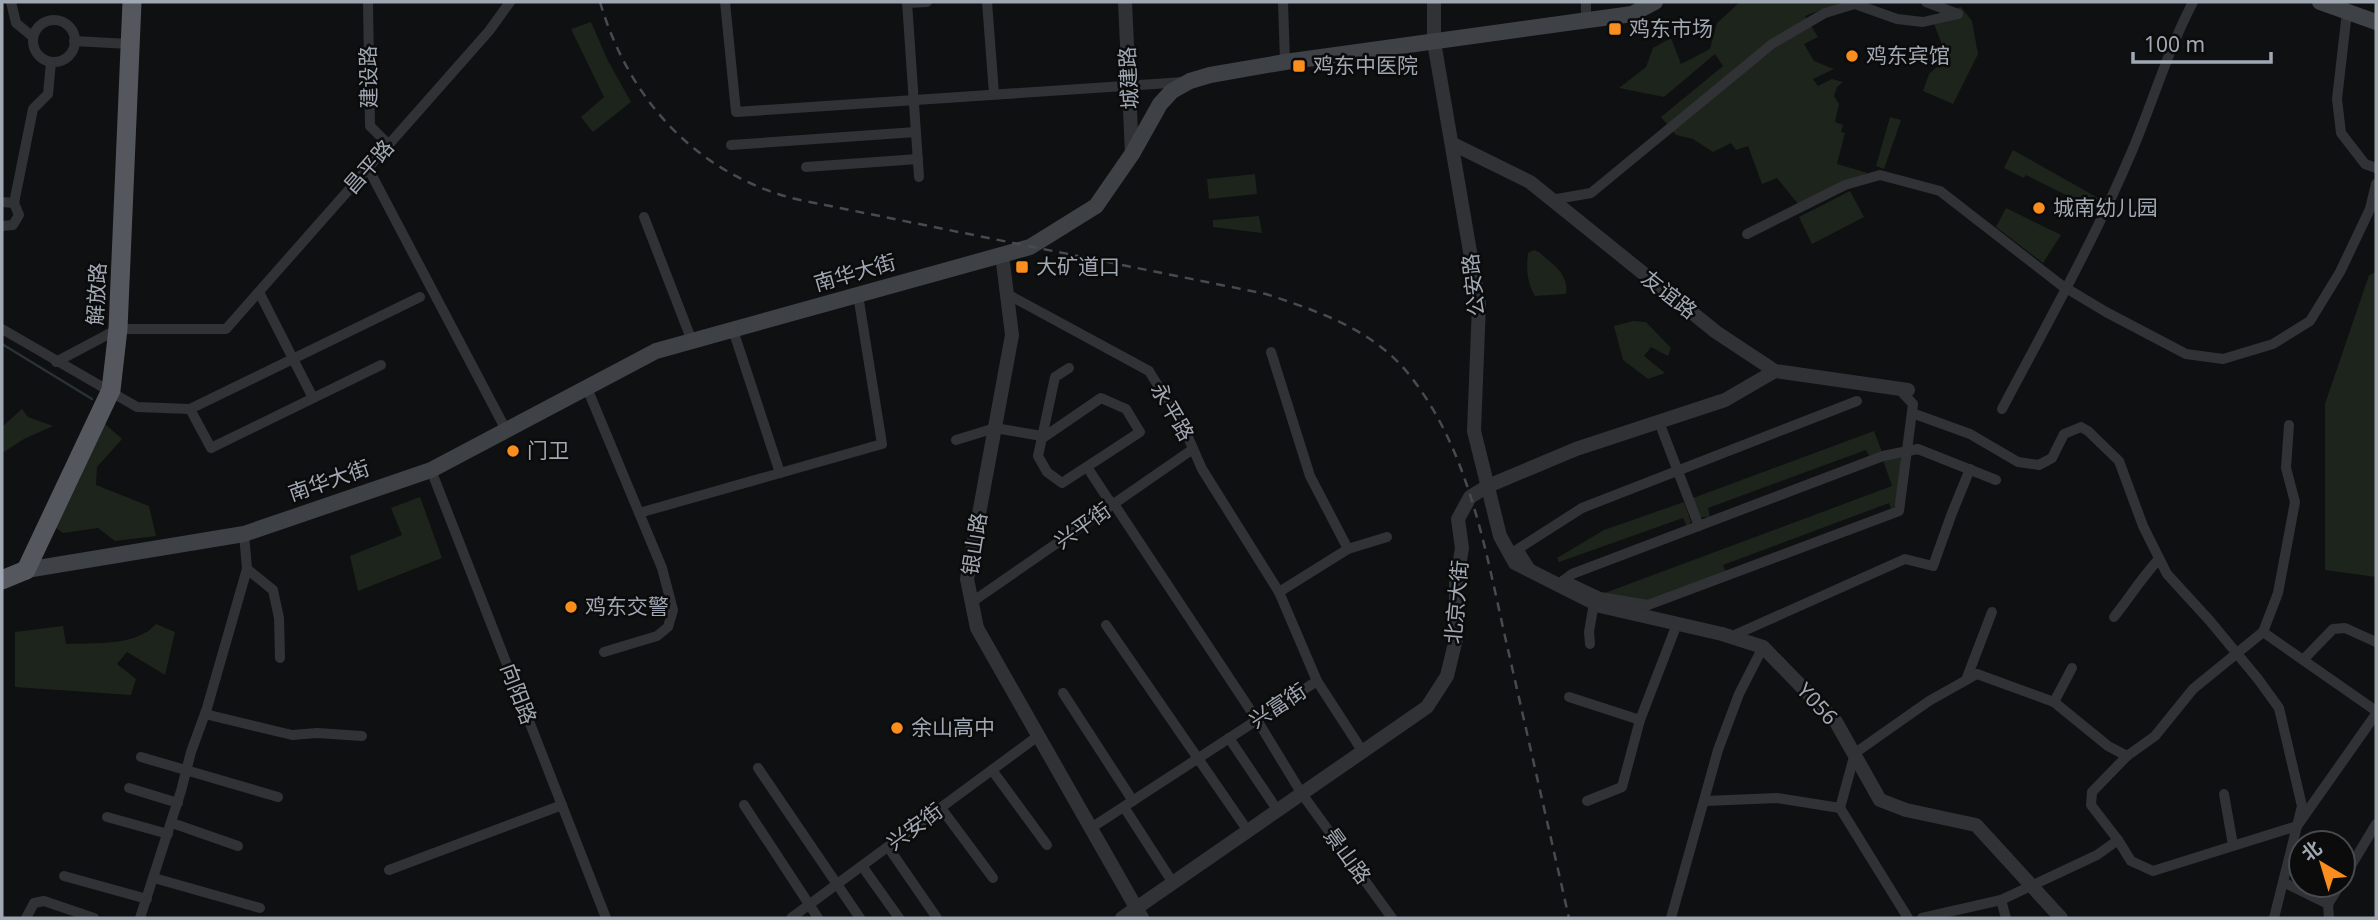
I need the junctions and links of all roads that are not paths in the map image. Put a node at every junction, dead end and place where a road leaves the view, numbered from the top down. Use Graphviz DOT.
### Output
graph roads {
  1 [pos="11,2"];
  2 [pos="132,2"];
  3 [pos="368,2"];
  4 [pos="510,2"];
  5 [pos="725,2"];
  6 [pos="927,2"];
  7 [pos="986,2"];
  8 [pos="1125,2"];
  9 [pos="1283,2"];
  10 [pos="1434,2"];
  11 [pos="1586,2"];
  12 [pos="1655,2"];
  13 [pos="1926,2"];
  14 [pos="2193,2"];
  15 [pos="2320,2"];
  16 [pos="907,3"];
  17 [pos="1858,3"];
  18 [pos="2347,12"];
  19 [pos="1586,20"];
  20 [pos="2376,22"];
  21 [pos="33,37"];
  22 [pos="74,41"];
  23 [pos="1434,42"];
  24 [pos="129,44"];
  25 [pos="51,62"];
  26 [pos="1285,62"];
  27 [pos="1189,81"];
  28 [pos="1129,84"];
  29 [pos="994,94"];
  30 [pos="914,100"];
  31 [pos="916,132"];
  32 [pos="1453,144"];
  33 [pos="389,145"];
  34 [pos="731,145"];
  35 [pos="1132,154"];
  36 [pos="918,159"];
  37 [pos="806,167"];
  38 [pos="368,168"];
  39 [pos="2376,168"];
  40 [pos="919,177"];
  41 [pos="2376,184"];
  42 [pos="1551,200"];
  43 [pos="2,202"];
  44 [pos="14,203"];
  45 [pos="645,218"];
  46 [pos="2,226"];
  47 [pos="1747,234"];
  48 [pos="1002,255"];
  49 [pos="2066,288"];
  50 [pos="259,292"];
  51 [pos="1007,294"];
  52 [pos="858,295"];
  53 [pos="420,297"];
  54 [pos="2,329"];
  55 [pos="118,329"];
  56 [pos="733,330"];
  57 [pos="692,341"];
  58 [pos="1270,352"];
  59 [pos="293,359"];
  60 [pos="56,362"];
  61 [pos="381,365"];
  62 [pos="1069,368"];
  63 [pos="1775,371"];
  64 [pos="587,388"];
  65 [pos="1904,389"];
  66 [pos="111,390"];
  67 [pos="313,398"];
  68 [pos="1857,401"];
  69 [pos="190,409"];
  70 [pos="2001,409"];
  71 [pos="1912,413"];
  72 [pos="1659,422"];
  73 [pos="2289,425"];
  74 [pos="995,428"];
  75 [pos="506,430"];
  76 [pos="1042,436"];
  77 [pos="956,440"];
  78 [pos="1193,450"];
  79 [pos="1906,451"];
  80 [pos="1087,467"];
  81 [pos="1970,469"];
  82 [pos="431,470"];
  83 [pos="1678,471"];
  84 [pos="780,473"];
  85 [pos="1996,480"];
  86 [pos="1488,486"];
  87 [pos="1114,504"];
  88 [pos="639,513"];
  89 [pos="1699,526"];
  90 [pos="244,534"];
  91 [pos="1387,537"];
  92 [pos="1348,549"];
  93 [pos="2159,559"];
  94 [pos="1515,563"];
  95 [pos="247,569"];
  96 [pos="26,570"];
  97 [pos="2,572"];
  98 [pos="1532,572"];
  99 [pos="2,580"];
  100 [pos="1561,582"];
  101 [pos="1279,592"];
  102 [pos="972,602"];
  103 [pos="1594,603"];
  104 [pos="1992,612"];
  105 [pos="2114,617"];
  106 [pos="1678,624"];
  107 [pos="1106,625"];
  108 [pos="2263,632"];
  109 [pos="1730,637"];
  110 [pos="2376,642"];
  111 [pos="1590,644"];
  112 [pos="1763,647"];
  113 [pos="604,652"];
  114 [pos="2236,652"];
  115 [pos="280,659"];
  116 [pos="2303,660"];
  117 [pos="2072,668"];
  118 [pos="1966,680"];
  119 [pos="1317,681"];
  120 [pos="1063,693"];
  121 [pos="1569,697"];
  122 [pos="2054,702"];
  123 [pos="2376,713"];
  124 [pos="205,714"];
  125 [pos="1257,720"];
  126 [pos="1640,720"];
  127 [pos="362,736"];
  128 [pos="1038,736"];
  129 [pos="1229,738"];
  130 [pos="1363,752"];
  131 [pos="1855,753"];
  132 [pos="2127,756"];
  133 [pos="141,757"];
  134 [pos="1198,758"];
  135 [pos="758,768"];
  136 [pos="186,770"];
  137 [pos="992,770"];
  138 [pos="129,788"];
  139 [pos="1302,794"];
  140 [pos="2224,794"];
  141 [pos="278,797"];
  142 [pos="1587,801"];
  143 [pos="1705,801"];
  144 [pos="178,803"];
  145 [pos="562,804"];
  146 [pos="1128,804"];
  147 [pos="744,805"];
  148 [pos="941,808"];
  149 [pos="1840,808"];
  150 [pos="1278,811"];
  151 [pos="107,817"];
  152 [pos="2376,824"];
  153 [pos="2297,826"];
  154 [pos="170,828"];
  155 [pos="1091,828"];
  156 [pos="1248,831"];
  157 [pos="2118,840"];
  158 [pos="1047,845"];
  159 [pos="2234,845"];
  160 [pos="238,846"];
  161 [pos="888,847"];
  162 [pos="2357,856"];
  163 [pos="862,866"];
  164 [pos="389,870"];
  165 [pos="64,876"];
  166 [pos="154,878"];
  167 [pos="993,878"];
  168 [pos="1173,883"];
  169 [pos="2283,883"];
  170 [pos="837,884"];
  171 [pos="2033,887"];
  172 [pos="147,899"];
  173 [pos="2331,899"];
  174 [pos="2001,900"];
  175 [pos="2328,904"];
  176 [pos="809,905"];
  177 [pos="260,908"];
  178 [pos="1139,914"];
  179 [pos="1946,916"];
  180 [pos="26,918"];
  181 [pos="94,918"];
  182 [pos="140,918"];
  183 [pos="606,918"];
  184 [pos="791,918"];
  185 [pos="818,918"];
  186 [pos="860,918"];
  187 [pos="899,918"];
  188 [pos="937,918"];
  189 [pos="1122,918"];
  190 [pos="1392,918"];
  191 [pos="1671,918"];
  192 [pos="1908,918"];
  193 [pos="1922,918"];
  194 [pos="2006,918"];
  195 [pos="2062,918"];
  196 [pos="2274,918"];
  197 [pos="2329,918"];
  1 -- 21 [label="street"];
  2 -- 24 [label="highway, 解放路"];
  3 -- 33 [label="street, 建设路"];
  4 -- 33 [label="street, 昌平路"];
  5 -- 30 [label="street"];
  6 -- 16 [label="street"];
  7 -- 29 [label="street"];
  8 -- 28 [label="street, 城建路"];
  9 -- 26 [label="street"];
  10 -- 23 [label="street, 公安路"];
  11 -- 19 [label="street"];
  12 -- 19 [label="main road, 南华大街"];
  13 -- 17 [label="street"];
  14 -- 49 [label="street"];
  15 -- 18 [label="main road"];
  16 -- 30 [label="street"];
  17 -- 42 [label="street"];
  18 -- 20 [label="main road"];
  18 -- 39 [label="street"];
  19 -- 23 [label="main road, 南华大街"];
  21 -- 22 [label="street"];
  21 -- 25 [label="street"];
  22 -- 24 [label="street"];
  22 -- 25 [label="street"];
  23 -- 26 [label="main road, 南华大街"];
  23 -- 32 [label="street, 公安路"];
  24 -- 55 [label="highway, 解放路"];
  25 -- 44 [label="street"];
  26 -- 27 [label="main road, 南华大街"];
  27 -- 28 [label="street"];
  27 -- 35 [label="main road, 南华大街"];
  28 -- 29 [label="street"];
  28 -- 35 [label="street, 城建路"];
  29 -- 30 [label="street"];
  30 -- 31 [label="street"];
  31 -- 34 [label="street"];
  31 -- 36 [label="street"];
  32 -- 42 [label="street, 友谊路"];
  32 -- 86 [label="street, 公安路"];
  33 -- 38 [label="street, 昌平路"];
  35 -- 48 [label="main road, 南华大街"];
  36 -- 37 [label="street"];
  36 -- 40 [label="street"];
  38 -- 50 [label="street, 昌平路"];
  38 -- 75 [label="street"];
  41 -- 49 [label="street"];
  42 -- 63 [label="street, 友谊路"];
  43 -- 44 [label="street"];
  44 -- 46 [label="street"];
  45 -- 57 [label="street"];
  47 -- 49 [label="street"];
  48 -- 51 [label="street, 银山路"];
  48 -- 52 [label="main road, 南华大街"];
  49 -- 70 [label="street"];
  50 -- 55 [label="street, 昌平路"];
  50 -- 59 [label="street"];
  51 -- 74 [label="street, 银山路"];
  51 -- 78 [label="street, 永平路"];
  52 -- 56 [label="main road, 南华大街"];
  52 -- 84 [label="street"];
  53 -- 59 [label="street"];
  54 -- 60 [label="street"];
  55 -- 60 [label="street"];
  55 -- 66 [label="highway, 解放路"];
  56 -- 57 [label="main road, 南华大街"];
  56 -- 84 [label="street"];
  57 -- 64 [label="main road, 南华大街"];
  58 -- 92 [label="street"];
  59 -- 67 [label="street"];
  59 -- 69 [label="street"];
  60 -- 66 [label="street"];
  61 -- 67 [label="street"];
  62 -- 76 [label="street"];
  63 -- 65 [label="street, 友谊路"];
  63 -- 72 [label="street, 北京大街"];
  64 -- 75 [label="main road, 南华大街"];
  64 -- 88 [label="street"];
  65 -- 71 [label="street"];
  66 -- 69 [label="street"];
  66 -- 96 [label="highway, 解放路"];
  67 -- 69 [label="street"];
  68 -- 83 [label="street"];
  71 -- 79 [label="street"];
  71 -- 93 [label="street"];
  72 -- 83 [label="street"];
  72 -- 86 [label="street, 北京大街"];
  73 -- 108 [label="street"];
  74 -- 76 [label="street"];
  74 -- 77 [label="street"];
  74 -- 102 [label="street, 银山路"];
  75 -- 82 [label="main road, 南华大街"];
  76 -- 80 [label="street"];
  76 -- 80 [label="street"];
  78 -- 87 [label="street, 兴平街"];
  78 -- 101 [label="street, 永平路"];
  79 -- 81 [label="street"];
  79 -- 89 [label="street"];
  79 -- 100 [label="street"];
  80 -- 87 [label="street, 景山路"];
  81 -- 85 [label="street"];
  81 -- 109 [label="street"];
  82 -- 90 [label="main road, 南华大街"];
  82 -- 145 [label="street, 向阳路"];
  83 -- 89 [label="street"];
  83 -- 98 [label="street"];
  84 -- 88 [label="street"];
  86 -- 94 [label="street, 公安路"];
  86 -- 130 [label="street, 北京大街"];
  87 -- 102 [label="street, 兴平街"];
  87 -- 125 [label="street, 景山路"];
  88 -- 113 [label="street"];
  89 -- 100 [label="street"];
  90 -- 95 [label="street"];
  90 -- 96 [label="main road, 南华大街"];
  91 -- 92 [label="street"];
  92 -- 101 [label="street"];
  93 -- 105 [label="street"];
  93 -- 114 [label="street"];
  94 -- 98 [label="street, Y056 / Y056"];
  95 -- 115 [label="street"];
  95 -- 124 [label="street"];
  96 -- 97 [label="highway, 南华大街"];
  96 -- 99 [label="highway, 南华大街"];
  98 -- 100 [label="street, Y056 / Y056"];
  100 -- 103 [label="street, Y056 / Y056"];
  101 -- 119 [label="street, 兴富街"];
  102 -- 128 [label="street, 银山路"];
  103 -- 106 [label="street, Y056 / Y056"];
  103 -- 111 [label="street"];
  104 -- 118 [label="street"];
  106 -- 109 [label="street, Y056 / Y056"];
  106 -- 126 [label="street"];
  107 -- 134 [label="street"];
  108 -- 114 [label="street"];
  108 -- 116 [label="street"];
  109 -- 112 [label="street, Y056 / Y056"];
  110 -- 116 [label="street"];
  112 -- 131 [label="street, Y056 / Y056"];
  112 -- 143 [label="street"];
  114 -- 132 [label="street"];
  114 -- 153 [label="street"];
  116 -- 123 [label="street"];
  117 -- 122 [label="street"];
  118 -- 122 [label="street"];
  118 -- 131 [label="street"];
  119 -- 125 [label="street, 兴富街"];
  119 -- 130 [label="street"];
  120 -- 146 [label="street"];
  121 -- 126 [label="street"];
  122 -- 132 [label="street"];
  123 -- 153 [label="street"];
  124 -- 127 [label="street"];
  124 -- 136 [label="street"];
  125 -- 129 [label="street, 兴富街"];
  125 -- 139 [label="street, 景山路"];
  126 -- 142 [label="street"];
  128 -- 137 [label="street, 兴安街"];
  128 -- 155 [label="street, 银山路"];
  129 -- 134 [label="street, 兴富街"];
  129 -- 150 [label="street"];
  130 -- 139 [label="street, 北京大街"];
  131 -- 149 [label="street"];
  131 -- 171 [label="street, Y056 / Y056"];
  132 -- 157 [label="street"];
  133 -- 136 [label="street"];
  134 -- 146 [label="street, 兴富街"];
  134 -- 156 [label="street"];
  135 -- 170 [label="street"];
  136 -- 141 [label="street"];
  136 -- 144 [label="street"];
  137 -- 148 [label="street, 兴安街"];
  137 -- 158 [label="street"];
  138 -- 144 [label="street"];
  139 -- 150 [label="street, 北京大街"];
  139 -- 190 [label="street, 景山路"];
  140 -- 159 [label="street"];
  143 -- 149 [label="street"];
  143 -- 191 [label="street"];
  144 -- 154 [label="street"];
  145 -- 164 [label="street"];
  145 -- 183 [label="street, 向阳路"];
  146 -- 155 [label="street, 兴富街"];
  146 -- 168 [label="street"];
  147 -- 176 [label="street"];
  148 -- 161 [label="street, 兴安街"];
  148 -- 167 [label="street"];
  149 -- 192 [label="street"];
  150 -- 156 [label="street, 北京大街"];
  151 -- 154 [label="street"];
  152 -- 162 [label="street"];
  153 -- 159 [label="street"];
  153 -- 169 [label="street"];
  154 -- 160 [label="street"];
  154 -- 166 [label="street"];
  155 -- 178 [label="street, 银山路"];
  156 -- 168 [label="street, 北京大街"];
  157 -- 159 [label="street"];
  157 -- 171 [label="street"];
  161 -- 163 [label="street, 兴安街"];
  161 -- 188 [label="street"];
  163 -- 170 [label="street, 兴安街"];
  163 -- 187 [label="street"];
  165 -- 172 [label="street"];
  166 -- 172 [label="street"];
  166 -- 177 [label="street"];
  168 -- 178 [label="street, 北京大街"];
  169 -- 175 [label="street"];
  169 -- 196 [label="street"];
  170 -- 176 [label="street, 兴安街"];
  170 -- 186 [label="street"];
  171 -- 174 [label="street"];
  171 -- 195 [label="street, Y056 / Y056"];
  172 -- 182 [label="street"];
  173 -- 175 [label="street"];
  174 -- 179 [label="street"];
  174 -- 194 [label="street"];
  175 -- 197 [label="street"];
  176 -- 184 [label="street, 兴安街"];
  176 -- 185 [label="street"];
  178 -- 189 [label="street, 北京大街"];
  179 -- 193 [label="street"];
  180 -- 181 [label="street"];
}
